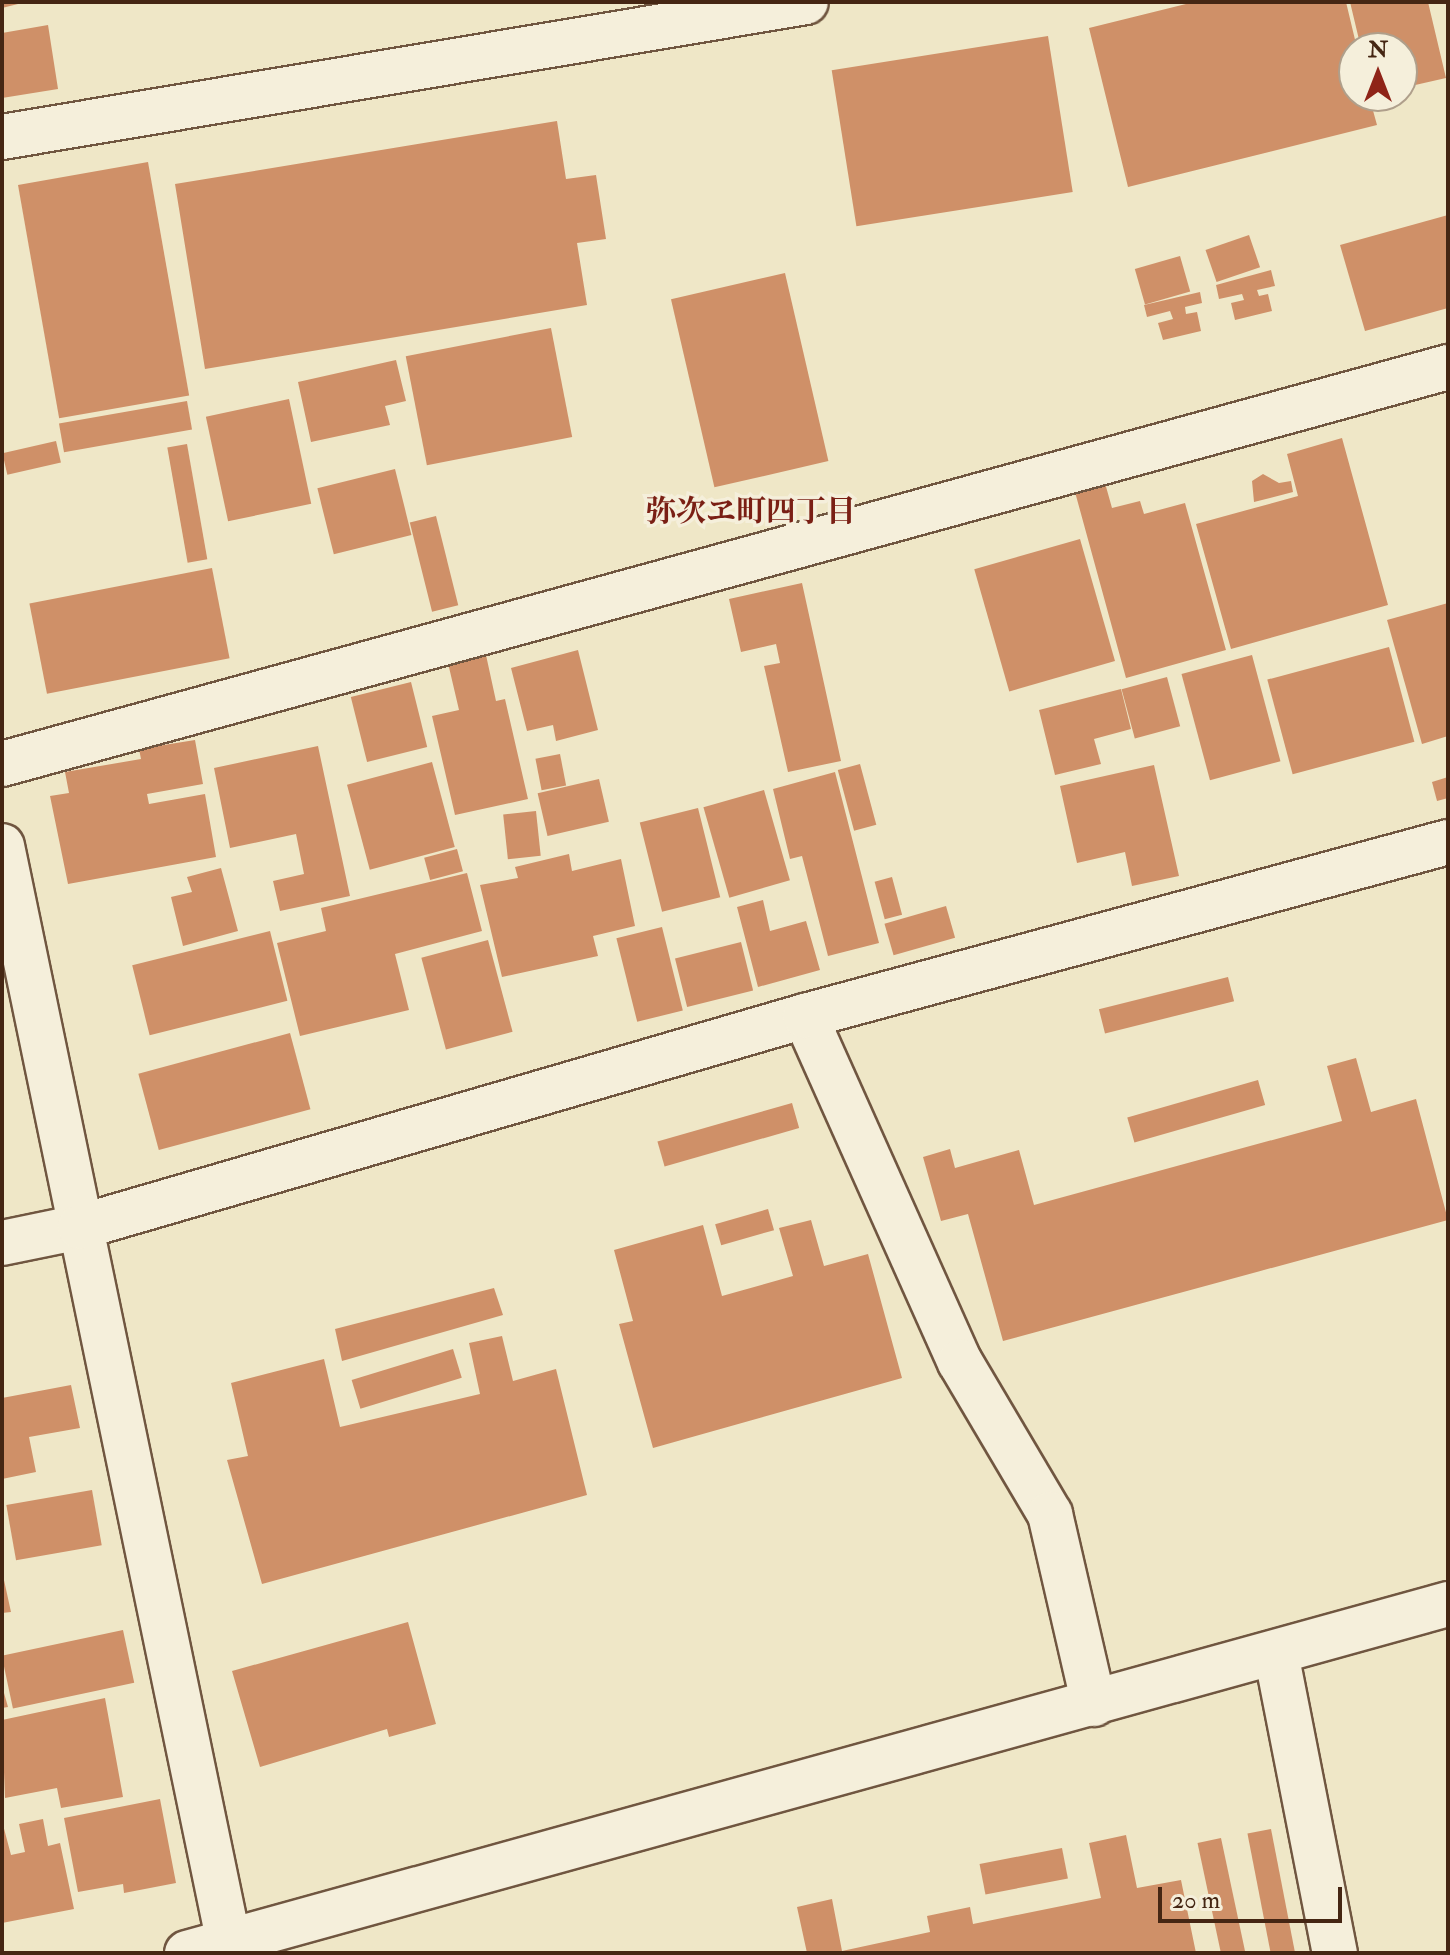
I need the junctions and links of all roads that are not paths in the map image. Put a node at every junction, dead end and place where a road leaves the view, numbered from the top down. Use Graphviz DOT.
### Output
graph roads {
  1 [pos="806,2"];
  2 [pos="2,137"];
  3 [pos="1448,367"];
  4 [pos="2,764"];
  5 [pos="1448,842"];
  6 [pos="2,846"];
  7 [pos="805,1016"];
  8 [pos="80,1227"];
  9 [pos="2,1243"];
  10 [pos="1448,1604"];
  11 [pos="1276,1653"];
  12 [pos="1094,1704"];
  13 [pos="230,1949"];
  14 [pos="187,1953"];
  15 [pos="1335,1953"];
  1 -- 2 [label="street"];
  3 -- 4 [label="street"];
  5 -- 7 [label="street"];
  6 -- 8 [label="street"];
  7 -- 8 [label="street"];
  7 -- 12 [label="street"];
  8 -- 9 [label="street"];
  8 -- 13 [label="street"];
  10 -- 11 [label="street"];
  11 -- 12 [label="street"];
  11 -- 15 [label="street"];
  12 -- 13 [label="street"];
  13 -- 14 [label="street"];
}
